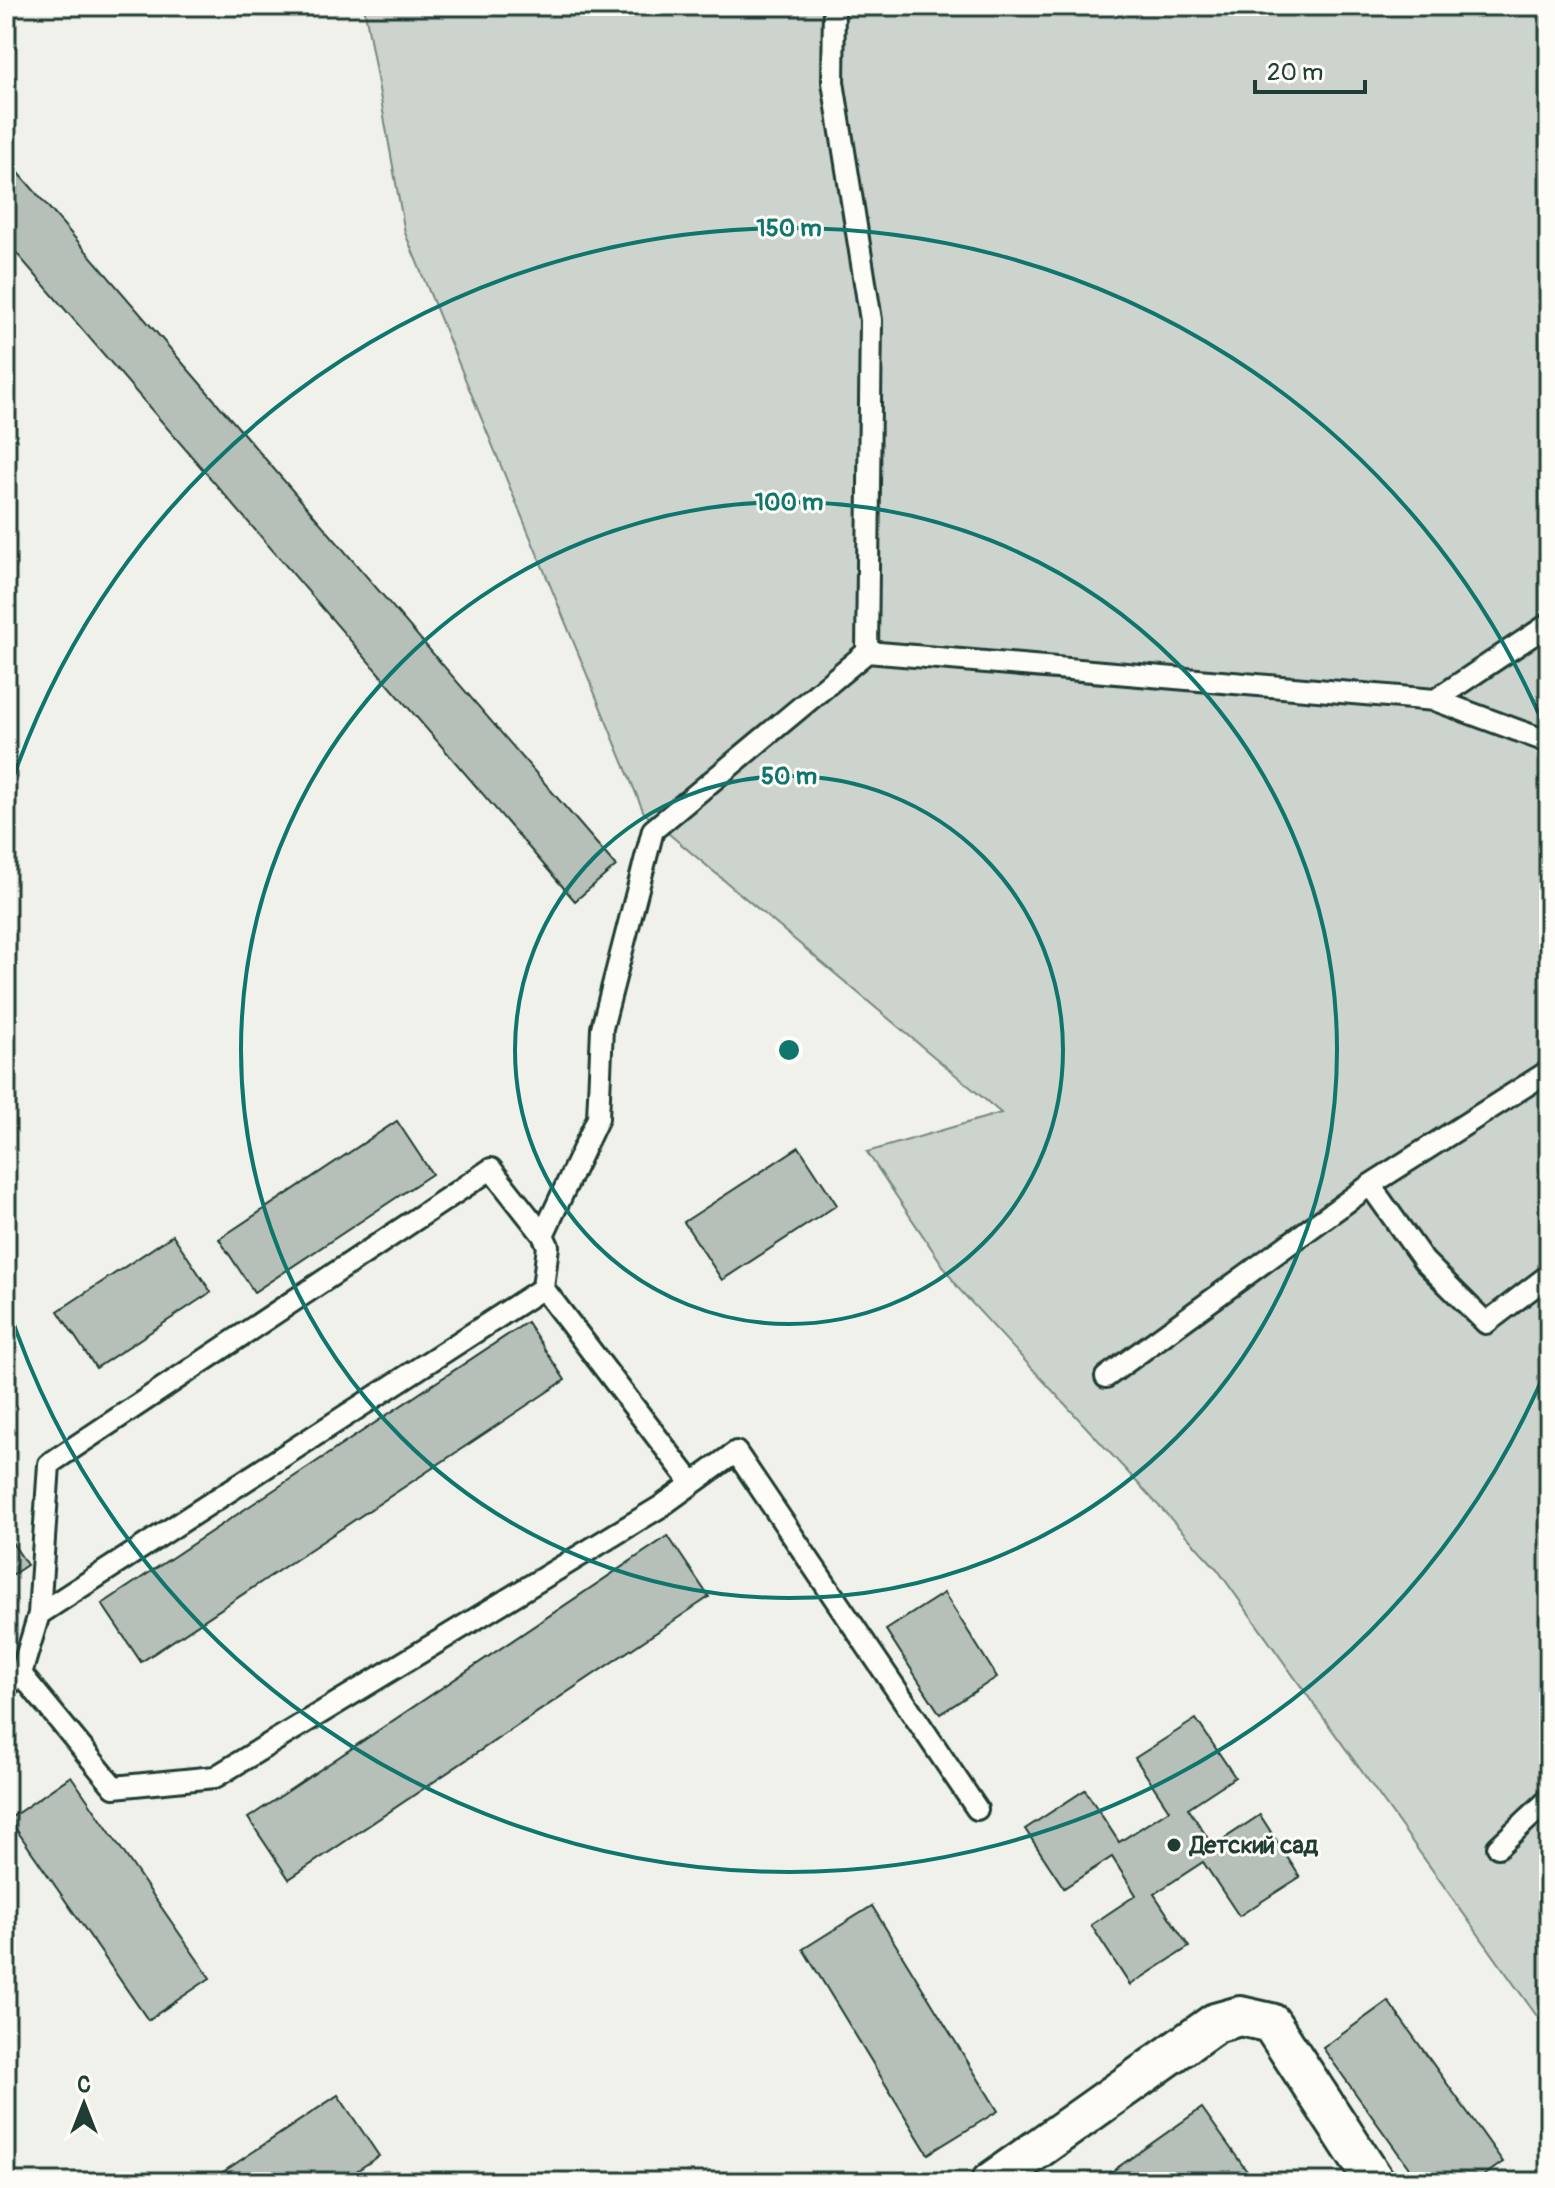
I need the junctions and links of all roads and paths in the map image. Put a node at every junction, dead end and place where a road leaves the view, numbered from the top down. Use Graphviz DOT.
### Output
graph roads {
  1 [pos="834,6"];
  2 [pos="1549,624"];
  3 [pos="867,652"];
  4 [pos="1435,700"];
  5 [pos="1549,742"];
  6 [pos="1549,1071"];
  7 [pos="1370,1185"];
  8 [pos="543,1235"];
  9 [pos="1549,1275"];
  10 [pos="543,1288"];
  11 [pos="1106,1377"];
  12 [pos="692,1483"];
  13 [pos="39,1614"];
  14 [pos="14,1680"];
  15 [pos="1549,1799"];
  16 [pos="977,1809"];
  17 [pos="1498,1847"];
  18 [pos="991,2182"];
  19 [pos="1375,2182"];
  1 -- 3 [label="lane"];
  2 -- 4 [label="lane"];
  3 -- 4 [label="lane"];
  3 -- 8 [label="lane"];
  4 -- 5 [label="lane"];
  6 -- 7 [label="lane"];
  7 -- 9 [label="lane"];
  7 -- 11 [label="lane"];
  8 -- 10 [label="lane"];
  8 -- 13 [label="lane"];
  10 -- 12 [label="lane"];
  10 -- 13 [label="lane"];
  12 -- 14 [label="lane"];
  12 -- 16 [label="lane"];
  13 -- 14 [label="lane"];
  15 -- 17 [label="lane"];
  18 -- 19 [label="street"];
}
